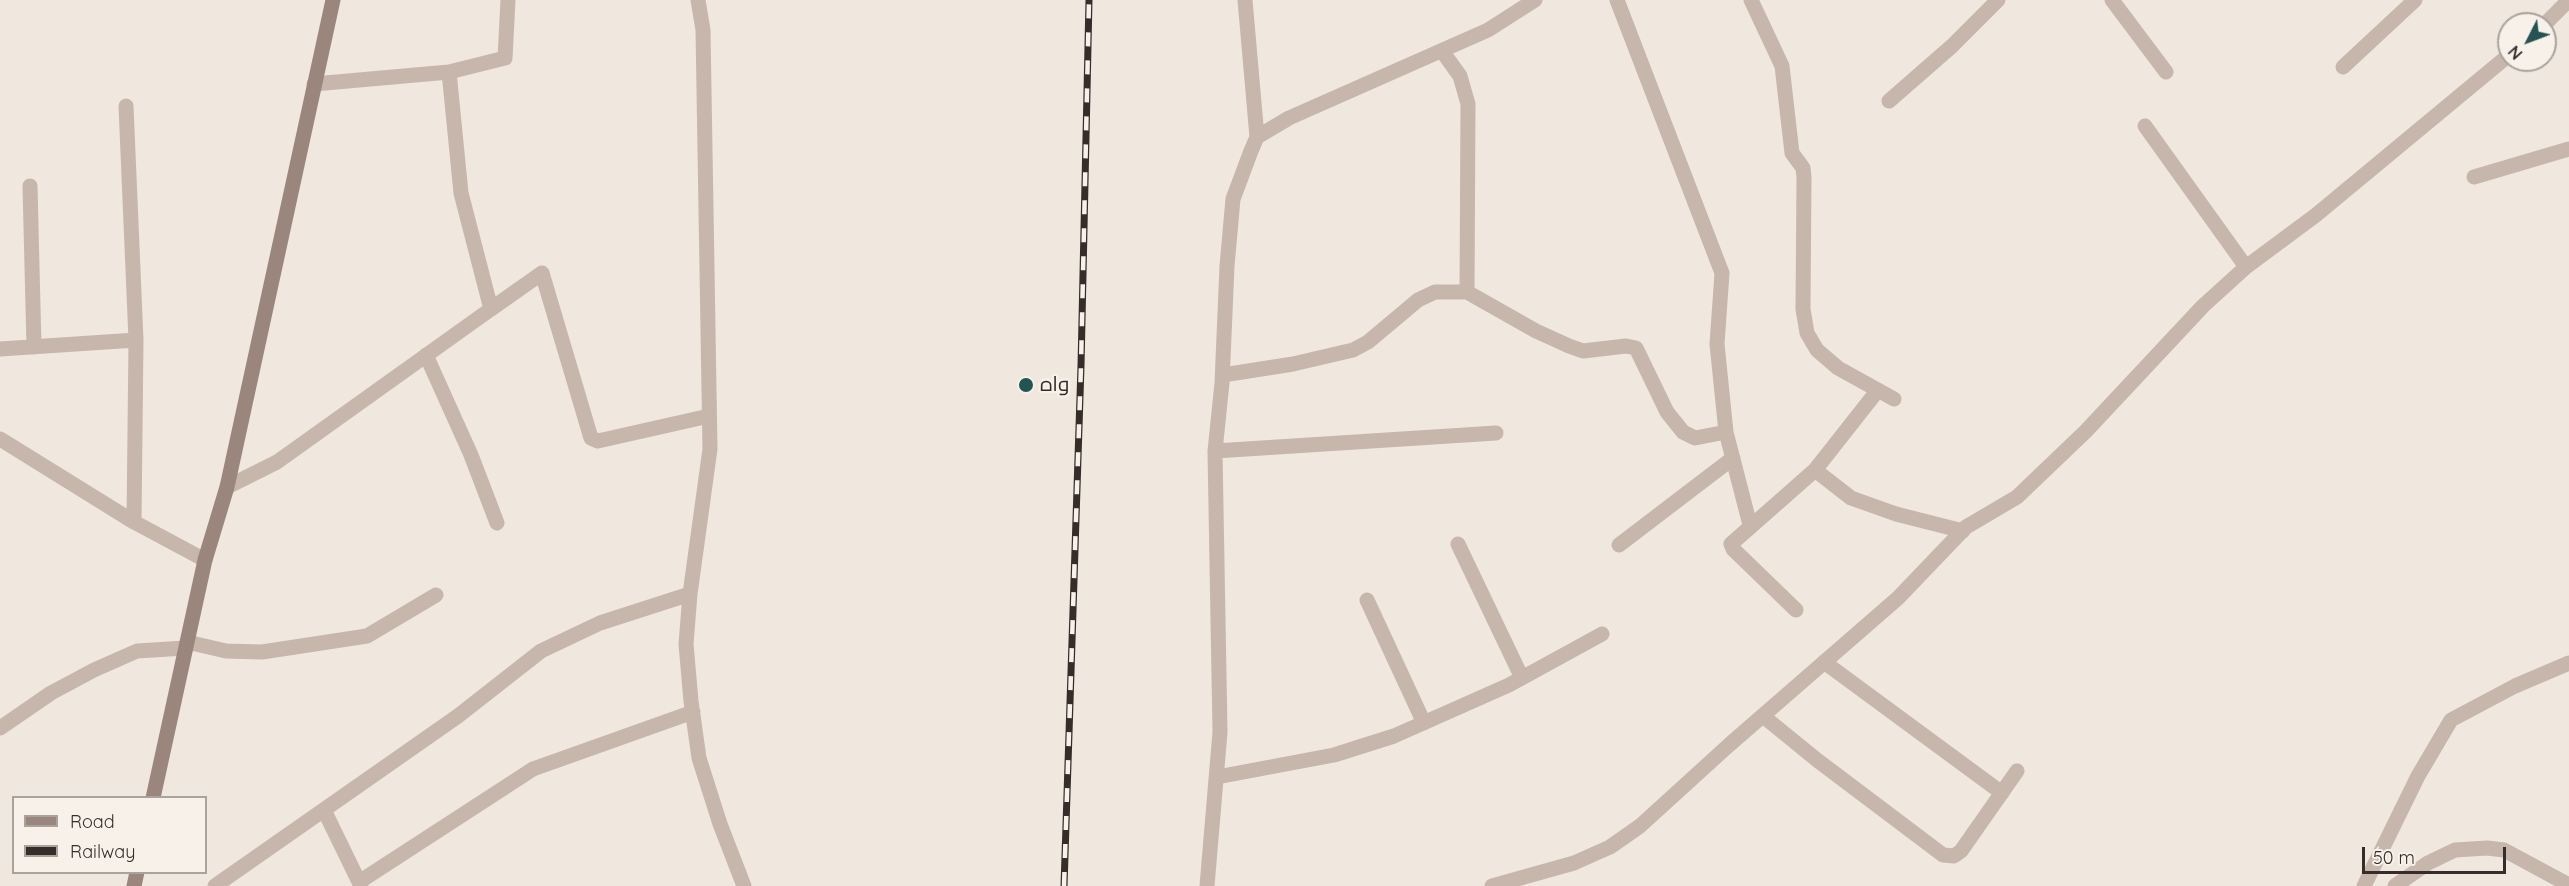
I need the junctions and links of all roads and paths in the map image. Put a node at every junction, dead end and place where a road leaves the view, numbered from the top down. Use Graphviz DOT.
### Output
graph roads {
  1 [pos="333,0"];
  2 [pos="508,0"];
  3 [pos="698,0"];
  4 [pos="1245,0"];
  5 [pos="1535,0"];
  6 [pos="1617,0"];
  7 [pos="1751,0"];
  8 [pos="1998,0"];
  9 [pos="2112,0"];
  10 [pos="2415,0"];
  11 [pos="2569,0"];
  12 [pos="2557,12"];
  13 [pos="1442,51"];
  14 [pos="2497,65"];
  15 [pos="2343,67"];
  16 [pos="448,72"];
  17 [pos="2166,72"];
  18 [pos="314,84"];
  19 [pos="1889,101"];
  20 [pos="126,106"];
  21 [pos="2145,126"];
  22 [pos="1257,137"];
  23 [pos="2569,149"];
  24 [pos="2474,177"];
  25 [pos="30,186"];
  26 [pos="2246,267"];
  27 [pos="1467,292"];
  28 [pos="491,309"];
  29 [pos="136,340"];
  30 [pos="34,347"];
  31 [pos="0,349"];
  32 [pos="426,355"];
  33 [pos="1222,375"];
  34 [pos="1878,390"];
  35 [pos="1893,399"];
  36 [pos="709,416"];
  37 [pos="1726,432"];
  38 [pos="1496,433"];
  39 [pos="0,439"];
  40 [pos="1215,452"];
  41 [pos="1733,458"];
  42 [pos="1815,470"];
  43 [pos="227,487"];
  44 [pos="134,522"];
  45 [pos="497,523"];
  46 [pos="1750,525"];
  47 [pos="1963,531"];
  48 [pos="1458,544"];
  49 [pos="1619,545"];
  50 [pos="205,560"];
  51 [pos="690,594"];
  52 [pos="436,595"];
  53 [pos="1367,600"];
  54 [pos="1796,610"];
  55 [pos="1602,634"];
  56 [pos="186,645"];
  57 [pos="1824,662"];
  58 [pos="2569,663"];
  59 [pos="1522,678"];
  60 [pos="693,712"];
  61 [pos="1762,716"];
  62 [pos="1424,723"];
  63 [pos="0,728"];
  64 [pos="2017,771"];
  65 [pos="1217,777"];
  66 [pos="2002,793"];
  67 [pos="153,796"];
  68 [pos="324,810"];
  69 [pos="360,884"];
  70 [pos="2569,885"];
  71 [pos="215,886"];
  72 [pos="744,886"];
  73 [pos="1207,886"];
  74 [pos="1492,886"];
  75 [pos="2364,886"];
  76 [pos="2395,886"];
  1 -- 18 [label="main road"];
  2 -- 16 [label="street"];
  3 -- 36 [label="street"];
  4 -- 22 [label="street"];
  5 -- 13 [label="street"];
  6 -- 37 [label="street"];
  7 -- 34 [label="street"];
  8 -- 19 [label="street"];
  9 -- 17 [label="street"];
  10 -- 15 [label="street"];
  11 -- 12 [label="street"];
  13 -- 22 [label="street"];
  13 -- 27 [label="street"];
  14 -- 26 [label="street"];
  16 -- 18 [label="street"];
  16 -- 28 [label="street"];
  18 -- 43 [label="main road"];
  20 -- 29 [label="street"];
  21 -- 26 [label="street"];
  22 -- 33 [label="street"];
  23 -- 24 [label="street"];
  25 -- 30 [label="street"];
  26 -- 47 [label="street"];
  27 -- 33 [label="street"];
  27 -- 37 [label="street"];
  28 -- 32 [label="street"];
  28 -- 36 [label="street"];
  29 -- 30 [label="street"];
  29 -- 44 [label="street"];
  30 -- 31 [label="street"];
  32 -- 43 [label="street"];
  32 -- 45 [label="street"];
  33 -- 40 [label="street"];
  34 -- 35 [label="street"];
  34 -- 42 [label="street"];
  36 -- 51 [label="street"];
  37 -- 41 [label="street"];
  38 -- 40 [label="street"];
  39 -- 44 [label="street"];
  40 -- 65 [label="street"];
  41 -- 46 [label="street"];
  41 -- 49 [label="street"];
  42 -- 46 [label="street"];
  42 -- 47 [label="street"];
  43 -- 50 [label="main road"];
  44 -- 50 [label="street"];
  46 -- 54 [label="street"];
  47 -- 57 [label="street"];
  48 -- 59 [label="street"];
  50 -- 56 [label="main road"];
  51 -- 60 [label="street"];
  51 -- 68 [label="street"];
  52 -- 56 [label="street"];
  53 -- 62 [label="street"];
  55 -- 59 [label="street"];
  56 -- 63 [label="street"];
  56 -- 67 [label="main road"];
  57 -- 61 [label="street"];
  57 -- 66 [label="street"];
  58 -- 75 [label="street"];
  59 -- 62 [label="street"];
  60 -- 69 [label="street"];
  60 -- 72 [label="street"];
  61 -- 66 [label="street"];
  61 -- 74 [label="street"];
  62 -- 65 [label="street"];
  64 -- 66 [label="street"];
  65 -- 73 [label="street"];
  68 -- 69 [label="street"];
  68 -- 71 [label="street"];
  70 -- 76 [label="street"];
}
